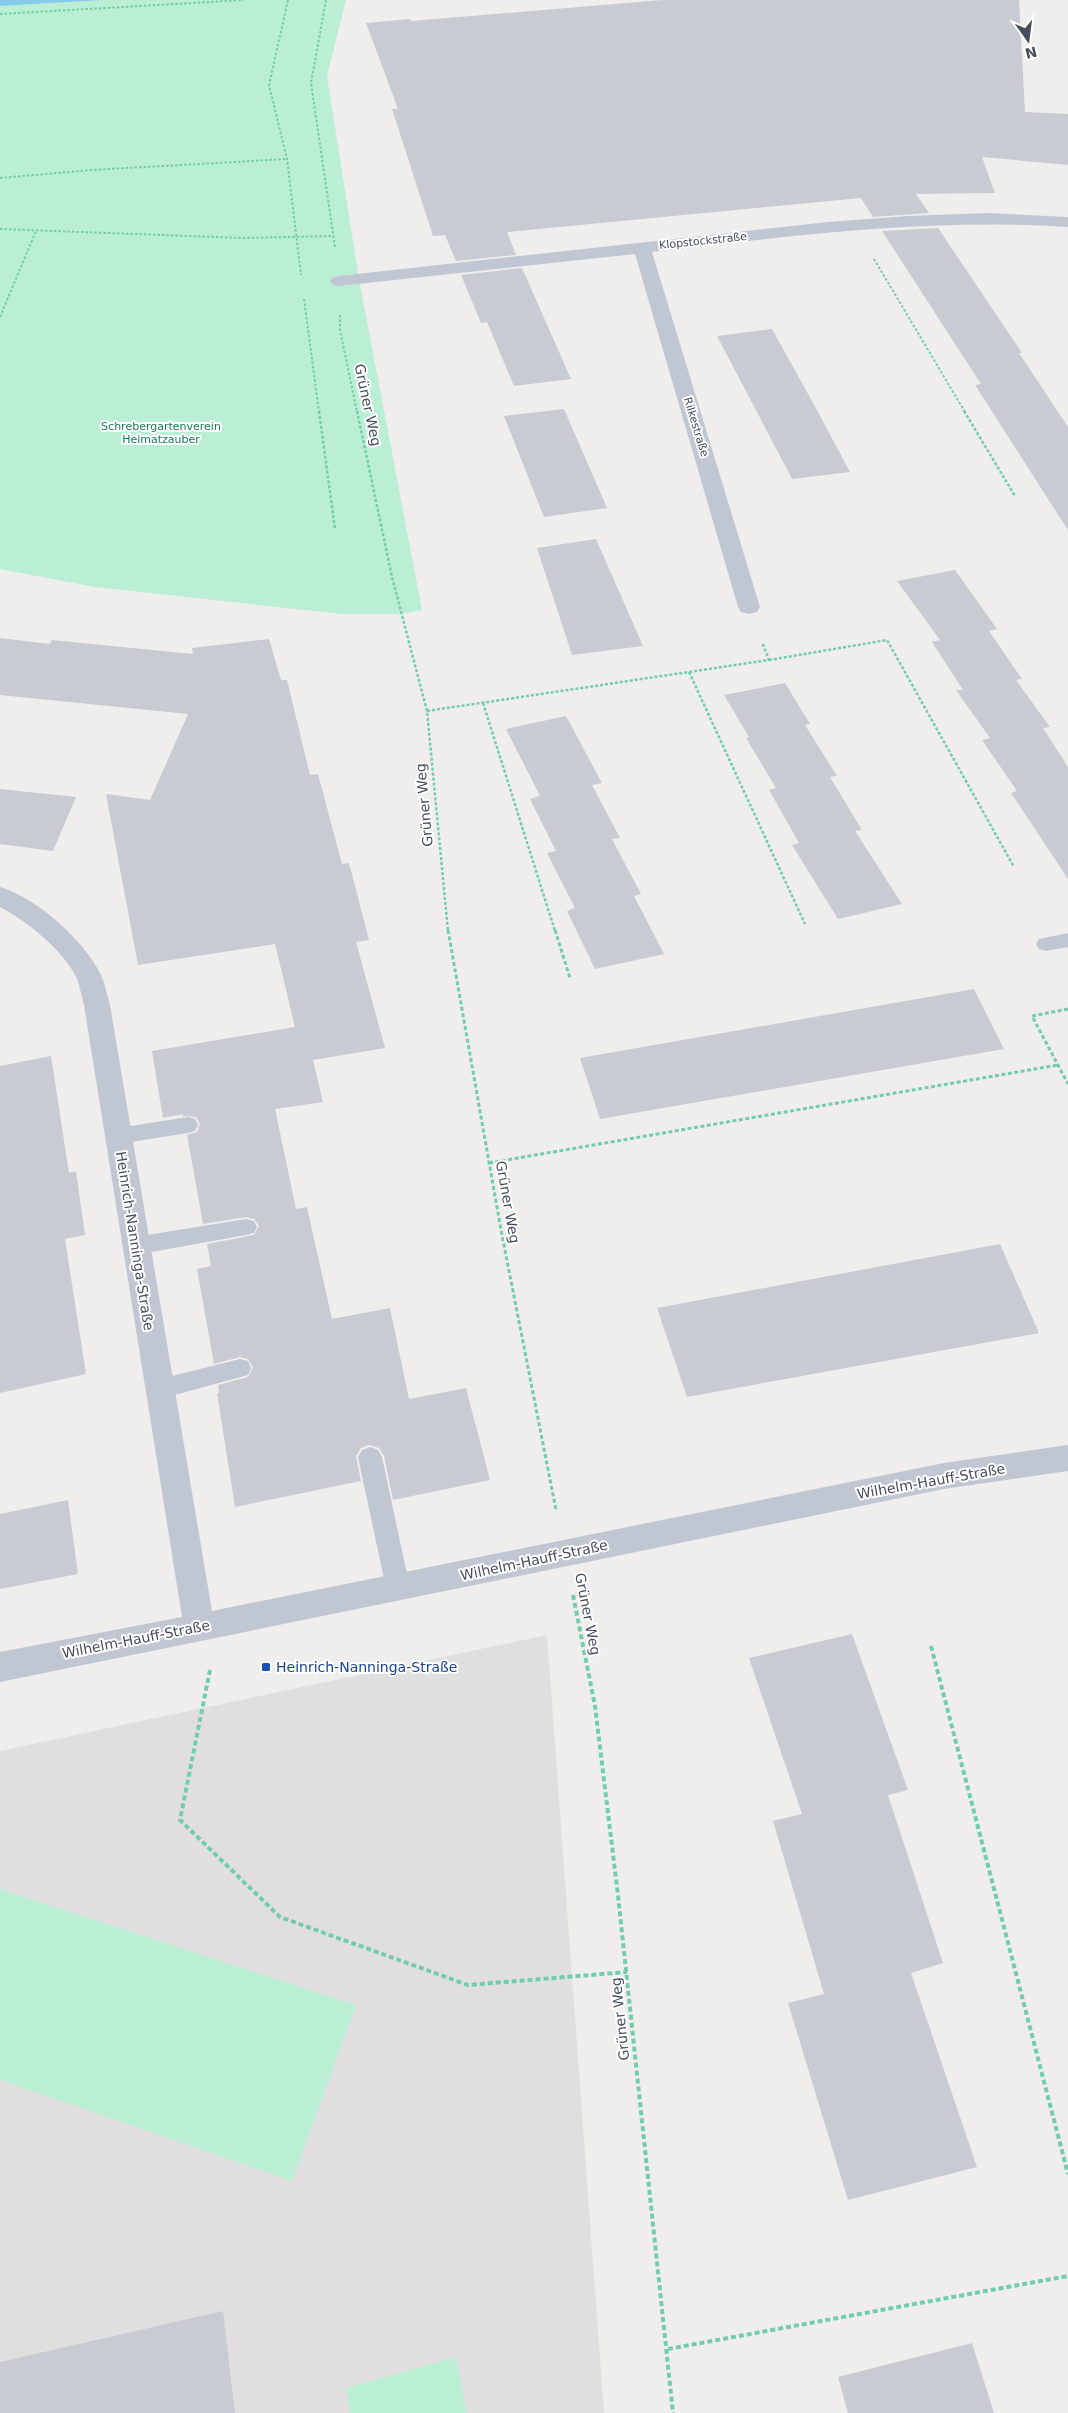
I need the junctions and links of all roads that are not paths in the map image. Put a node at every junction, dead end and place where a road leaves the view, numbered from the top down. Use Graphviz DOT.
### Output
graph roads {
  1 [pos="1068,222"];
  2 [pos="642,248"];
  3 [pos="339,281"];
  4 [pos="749,607"];
  5 [pos="0,896"];
  6 [pos="1068,940"];
  7 [pos="1046,944"];
  8 [pos="188,1124"];
  9 [pos="118,1136"];
  10 [pos="246,1227"];
  11 [pos="135,1246"];
  12 [pos="240,1368"];
  13 [pos="160,1389"];
  14 [pos="370,1457"];
  15 [pos="1068,1458"];
  16 [pos="398,1588"];
  17 [pos="209,1625"];
  18 [pos="0,1667"];
  1 -- 2 [label="street, Klopstockstraße"];
  2 -- 3 [label="street, Klopstockstraße"];
  2 -- 4 [label="street, Rilkestraße"];
  5 -- 9 [label="street, Heinrich-Nanninga-Straße"];
  6 -- 7 [label="lane"];
  8 -- 9 [label="lane"];
  9 -- 11 [label="street, Heinrich-Nanninga-Straße"];
  10 -- 11 [label="lane"];
  11 -- 13 [label="street, Heinrich-Nanninga-Straße"];
  12 -- 13 [label="lane"];
  13 -- 17 [label="street, Heinrich-Nanninga-Straße"];
  14 -- 16 [label="lane"];
  15 -- 16 [label="street, Wilhelm-Hauff-Straße"];
  16 -- 17 [label="street, Wilhelm-Hauff-Straße"];
  17 -- 18 [label="street, Wilhelm-Hauff-Straße"];
}
